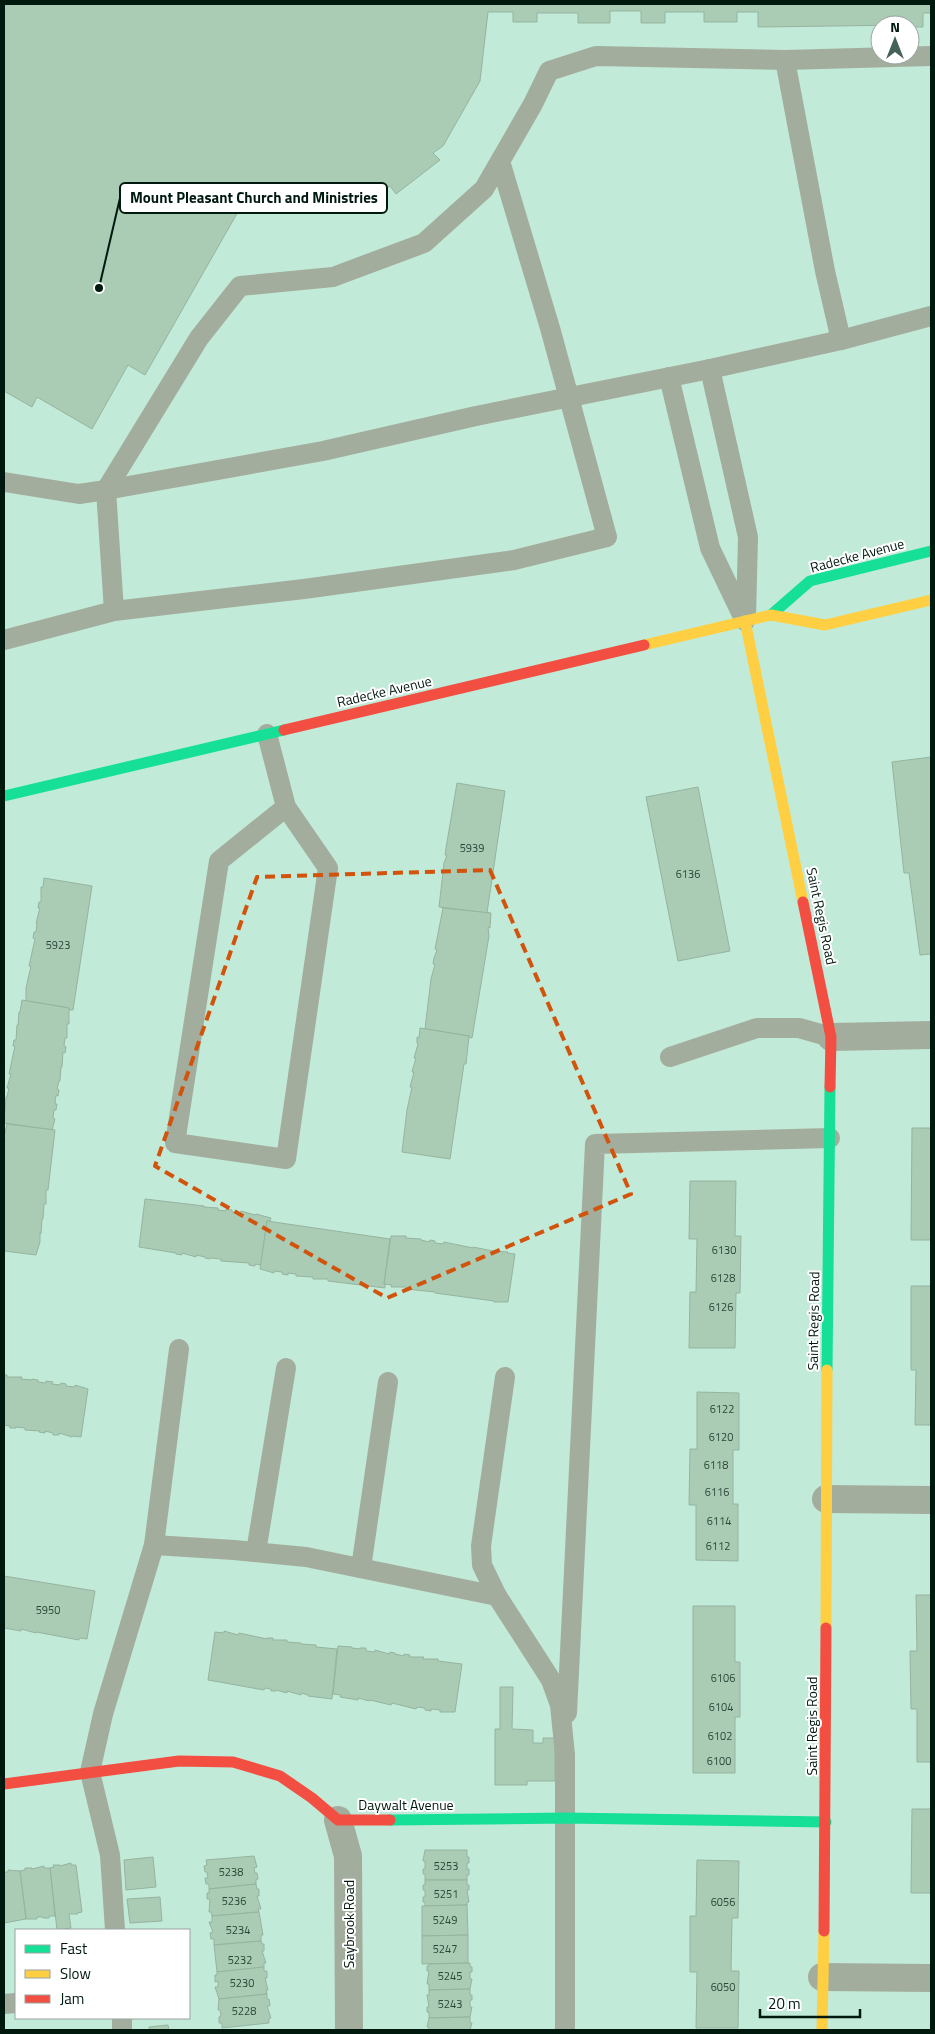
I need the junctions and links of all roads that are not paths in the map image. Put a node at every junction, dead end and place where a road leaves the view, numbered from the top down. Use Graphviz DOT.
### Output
graph roads {
  1 [pos="931,56"];
  2 [pos="785,60"];
  3 [pos="500,161"];
  4 [pos="931,316"];
  5 [pos="841,340"];
  6 [pos="710,369"];
  7 [pos="669,377"];
  8 [pos="569,398"];
  9 [pos="4,482"];
  10 [pos="106,490"];
  11 [pos="931,551"];
  12 [pos="931,600"];
  13 [pos="114,611"];
  14 [pos="771,615"];
  15 [pos="746,621"];
  16 [pos="4,640"];
  17 [pos="268,734"];
  18 [pos="4,796"];
  19 [pos="286,807"];
  20 [pos="931,1035"];
  21 [pos="831,1037"];
  22 [pos="670,1057"];
  23 [pos="830,1138"];
  24 [pos="179,1349"];
  25 [pos="286,1368"];
  26 [pos="504,1377"];
  27 [pos="388,1382"];
  28 [pos="826,1499"];
  29 [pos="931,1500"];
  30 [pos="154,1544"];
  31 [pos="256,1552"];
  32 [pos="361,1568"];
  33 [pos="497,1596"];
  34 [pos="565,1755"];
  35 [pos="90,1772"];
  36 [pos="4,1784"];
  37 [pos="566,1818"];
  38 [pos="338,1820"];
  39 [pos="826,1822"];
  40 [pos="115,1929"];
  41 [pos="822,1977"];
  42 [pos="931,1978"];
  43 [pos="349,2030"];
  44 [pos="565,2030"];
  45 [pos="822,2030"];
  1 -- 2 [label="lane"];
  2 -- 3 [label="lane"];
  2 -- 5 [label="lane"];
  3 -- 8 [label="lane"];
  3 -- 10 [label="lane"];
  4 -- 5 [label="lane"];
  5 -- 6 [label="lane"];
  6 -- 7 [label="lane"];
  6 -- 15 [label="lane"];
  7 -- 8 [label="lane"];
  7 -- 15 [label="lane"];
  8 -- 10 [label="lane"];
  8 -- 13 [label="lane"];
  9 -- 10 [label="lane"];
  10 -- 13 [label="lane"];
  11 -- 14 [label="street, Radecke Avenue"];
  12 -- 14 [label="street, Radecke Avenue"];
  13 -- 16 [label="lane"];
  14 -- 15 [label="street, Radecke Avenue"];
  15 -- 17 [label="street, Radecke Avenue"];
  15 -- 21 [label="street, Saint Regis Road"];
  17 -- 18 [label="street, Radecke Avenue"];
  17 -- 19 [label="lane"];
  19 -- 19 [label="lane"];
  20 -- 21 [label="street"];
  21 -- 22 [label="lane"];
  21 -- 23 [label="street, Saint Regis Road"];
  23 -- 28 [label="street, Saint Regis Road"];
  23 -- 34 [label="lane"];
  24 -- 30 [label="lane"];
  25 -- 31 [label="lane"];
  26 -- 33 [label="lane"];
  27 -- 32 [label="lane"];
  28 -- 29 [label="street"];
  28 -- 39 [label="street, Saint Regis Road"];
  30 -- 31 [label="lane"];
  30 -- 35 [label="lane"];
  31 -- 32 [label="lane"];
  32 -- 33 [label="lane"];
  33 -- 34 [label="lane"];
  34 -- 37 [label="lane"];
  35 -- 36 [label="street"];
  35 -- 38 [label="street"];
  35 -- 40 [label="lane"];
  37 -- 38 [label="street, Daywalt Avenue"];
  37 -- 39 [label="street, Daywalt Avenue"];
  37 -- 44 [label="lane"];
  38 -- 43 [label="street, Saybrook Road"];
  39 -- 41 [label="street, Saint Regis Road"];
  41 -- 42 [label="street"];
  41 -- 45 [label="street, Saint Regis Road"];
}
